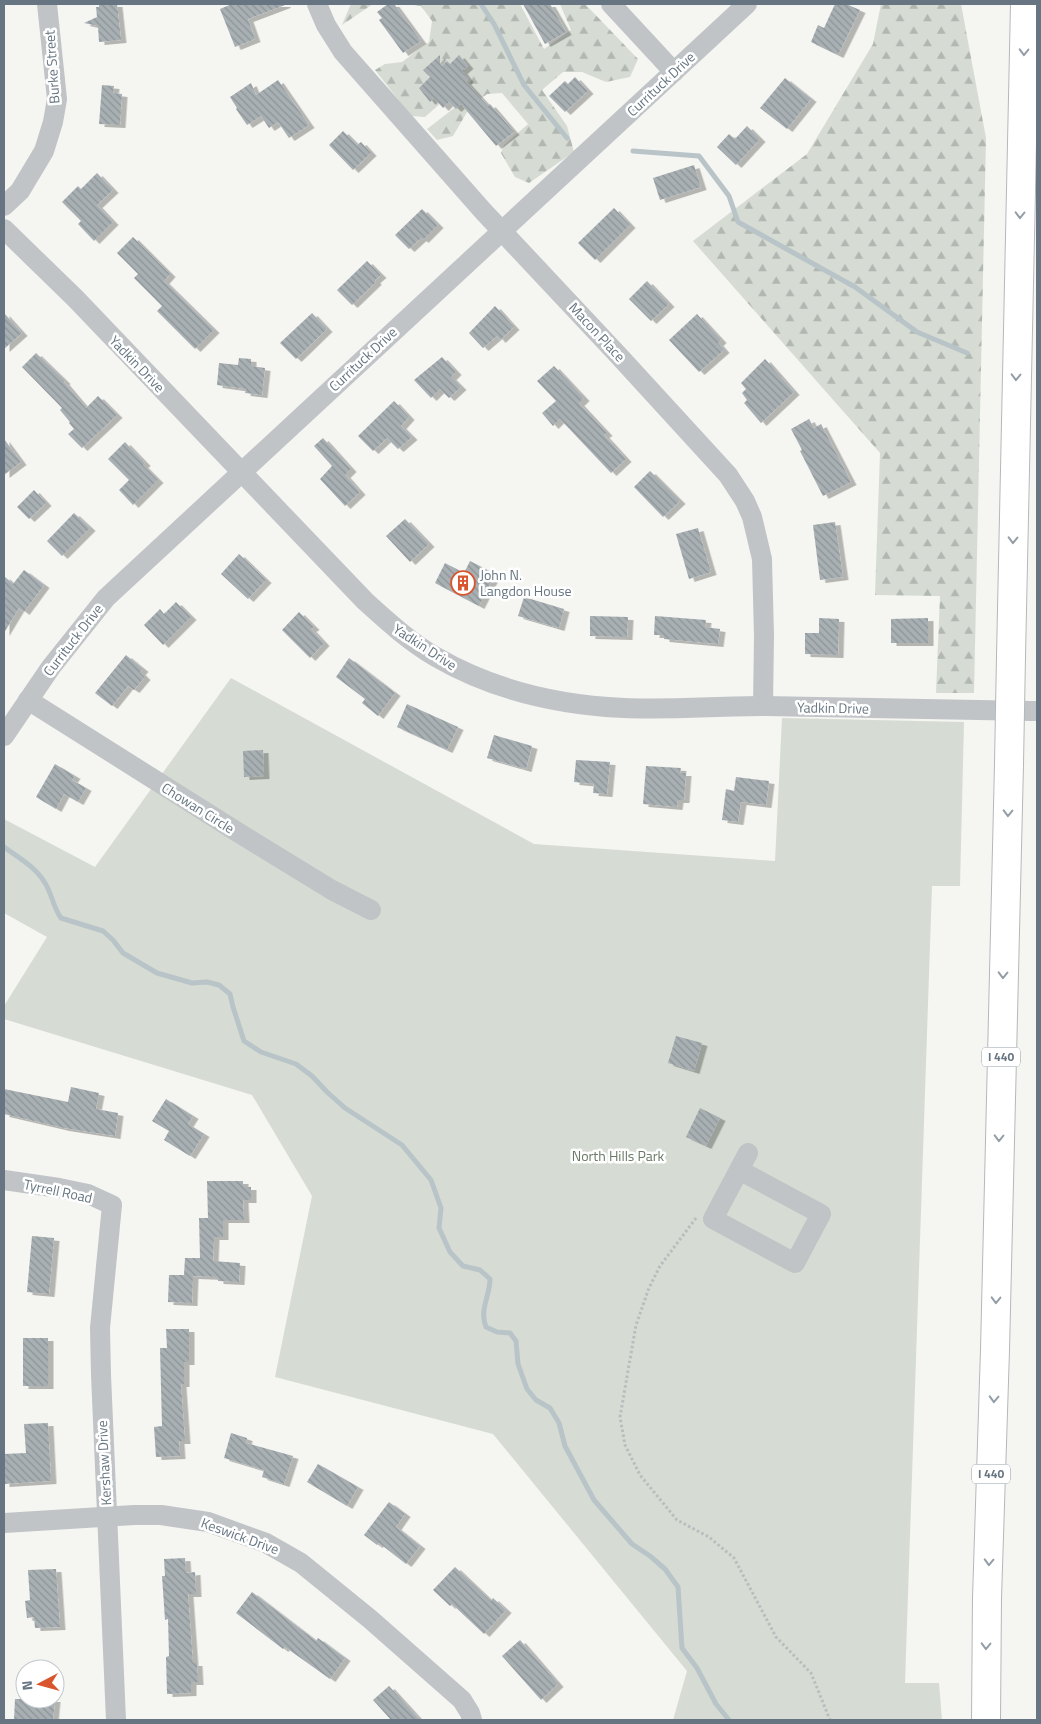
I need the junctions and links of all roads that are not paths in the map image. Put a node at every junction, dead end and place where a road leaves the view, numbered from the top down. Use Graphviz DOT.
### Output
graph roads {
  1 [pos="47,4"];
  2 [pos="317,4"];
  3 [pos="611,4"];
  4 [pos="747,4"];
  5 [pos="1025,4"];
  6 [pos="674,72"];
  7 [pos="4,206"];
  8 [pos="4,229"];
  9 [pos="502,232"];
  10 [pos="242,473"];
  11 [pos="28,700"];
  12 [pos="763,706"];
  13 [pos="1037,711"];
  14 [pos="4,736"];
  15 [pos="371,910"];
  16 [pos="744,1162"];
  17 [pos="4,1180"];
  18 [pos="112,1205"];
  19 [pos="107,1518"];
  20 [pos="4,1523"];
  21 [pos="116,1720"];
  22 [pos="472,1720"];
  23 [pos="986,1720"];
  1 -- 7 [label="street, Burke Street"];
  2 -- 9 [label="street, Macon Place"];
  3 -- 6 [label="street"];
  4 -- 6 [label="street, Currituck Drive"];
  5 -- 23 [label="highway, I 440, one-way, bridge"];
  6 -- 9 [label="street, Currituck Drive"];
  8 -- 10 [label="street, Yadkin Drive"];
  9 -- 10 [label="street, Currituck Drive"];
  9 -- 12 [label="street, Macon Place"];
  10 -- 11 [label="street, Currituck Drive"];
  10 -- 12 [label="street, Yadkin Drive"];
  11 -- 14 [label="street, Currituck Drive"];
  11 -- 15 [label="street, Chowan Circle"];
  12 -- 13 [label="street, Yadkin Drive"];
  16 -- 16 [label="street"];
  17 -- 18 [label="street, Tyrrell Road"];
  18 -- 19 [label="street, Kershaw Drive"];
  19 -- 20 [label="street, Keswick Drive"];
  19 -- 21 [label="street, Kershaw Drive"];
  19 -- 22 [label="street, Keswick Drive"];
}
